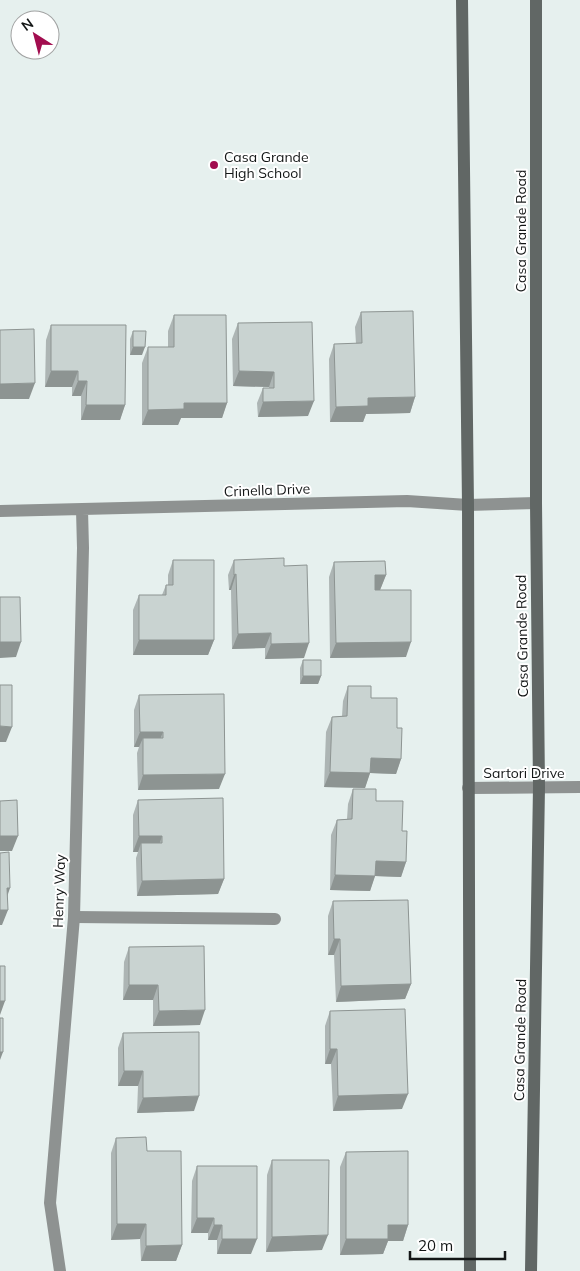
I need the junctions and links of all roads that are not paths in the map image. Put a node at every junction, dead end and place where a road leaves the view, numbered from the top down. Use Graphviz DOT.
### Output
graph roads {
  1 [pos="462,0"];
  2 [pos="536,0"];
  3 [pos="536,503"];
  4 [pos="468,505"];
  5 [pos="82,510"];
  6 [pos="0,511"];
  7 [pos="580,787"];
  8 [pos="468,788"];
  9 [pos="539,788"];
  10 [pos="74,917"];
  11 [pos="274,919"];
  12 [pos="60,1271"];
  13 [pos="470,1271"];
  14 [pos="531,1271"];
  1 -- 4 [label="main road"];
  2 -- 3 [label="main road, Casa Grande Road"];
  3 -- 4 [label="street, Crinella Drive"];
  3 -- 9 [label="main road, Casa Grande Road"];
  4 -- 5 [label="street, Crinella Drive"];
  4 -- 8 [label="main road"];
  5 -- 6 [label="street, Crinella Drive"];
  5 -- 10 [label="street, Henry Way"];
  7 -- 9 [label="street, Sartori Drive"];
  8 -- 9 [label="street, Sartori Drive"];
  8 -- 13 [label="main road"];
  9 -- 14 [label="main road, Casa Grande Road"];
  10 -- 11 [label="street"];
  10 -- 12 [label="street, Henry Way"];
}
